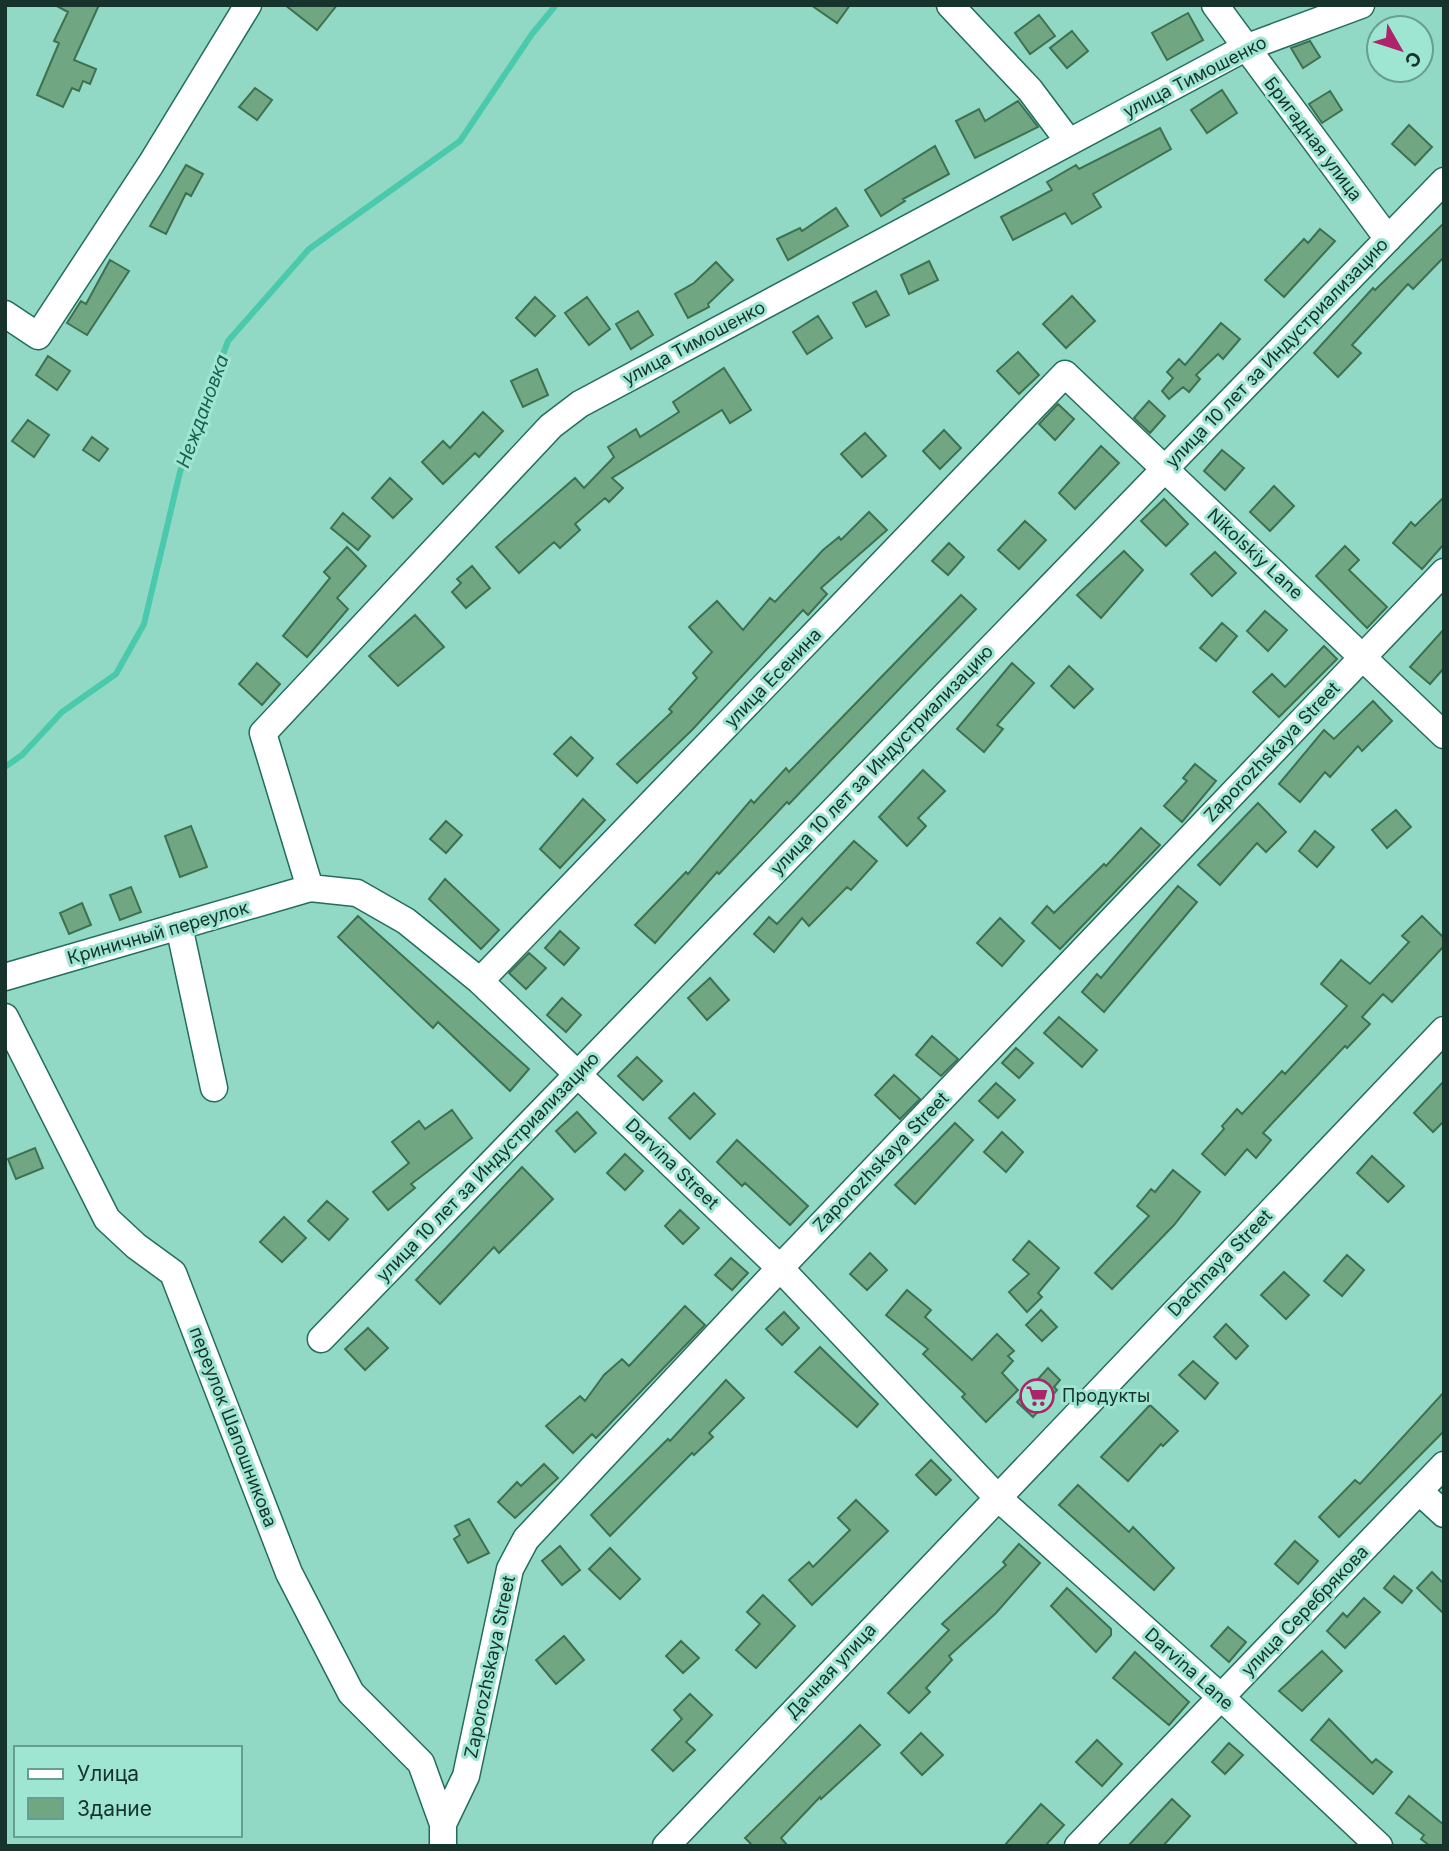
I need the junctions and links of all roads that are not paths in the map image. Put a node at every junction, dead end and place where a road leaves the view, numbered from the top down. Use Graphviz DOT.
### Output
graph roads {
  1 [pos="248,5"];
  2 [pos="950,5"];
  3 [pos="1215,5"];
  4 [pos="1361,5"];
  5 [pos="1245,48"];
  6 [pos="1069,142"];
  7 [pos="1444,181"];
  8 [pos="1388,239"];
  9 [pos="5,314"];
  10 [pos="1065,374"];
  11 [pos="1165,469"];
  12 [pos="1444,572"];
  13 [pos="1364,657"];
  14 [pos="1444,734"];
  15 [pos="310,888"];
  16 [pos="179,926"];
  17 [pos="5,977"];
  18 [pos="480,981"];
  19 [pos="5,1017"];
  20 [pos="1444,1030"];
  21 [pos="578,1074"];
  22 [pos="214,1088"];
  23 [pos="780,1268"];
  24 [pos="321,1339"];
  25 [pos="1444,1465"];
  26 [pos="1419,1491"];
  27 [pos="996,1496"];
  28 [pos="1444,1514"];
  29 [pos="1222,1698"];
  30 [pos="443,1835"];
  31 [pos="666,1846"];
  32 [pos="1078,1846"];
  33 [pos="1379,1846"];
  1 -- 9 [label="street"];
  2 -- 6 [label="street"];
  3 -- 5 [label="street, Бригадная улица"];
  4 -- 5 [label="street, улица Тимошенко"];
  5 -- 6 [label="street, улица Тимошенко"];
  5 -- 8 [label="street, Бригадная улица"];
  6 -- 15 [label="street, улица Тимошенко"];
  7 -- 8 [label="street, улица 10 лет за Индустриализацию"];
  8 -- 11 [label="street, улица 10 лет за Индустриализацию"];
  10 -- 11 [label="street, Nikolskiy Lane"];
  10 -- 18 [label="street, улица Есенина"];
  11 -- 13 [label="street, Nikolskiy Lane"];
  11 -- 21 [label="street, улица 10 лет за Индустриализацию"];
  12 -- 13 [label="street, Zaporozhskaya Street"];
  13 -- 14 [label="street, Nikolskiy Lane"];
  13 -- 23 [label="street, Zaporozhskaya Street"];
  15 -- 16 [label="street, Криничный переулок"];
  15 -- 18 [label="street, Darvina Street"];
  16 -- 17 [label="street, Криничный переулок"];
  16 -- 22 [label="street"];
  18 -- 21 [label="street, Darvina Street"];
  19 -- 30 [label="street, переулок Шапошникова"];
  20 -- 27 [label="street, Dachnaya Street"];
  21 -- 23 [label="street, Darvina Street"];
  21 -- 24 [label="street, улица 10 лет за Индустриализацию"];
  23 -- 27 [label="street, Darvina Street"];
  23 -- 30 [label="street, Zaporozhskaya Street"];
  25 -- 26 [label="street, улица Серебрякова"];
  26 -- 28 [label="street"];
  26 -- 29 [label="street, улица Серебрякова"];
  27 -- 29 [label="street, Darvina Lane"];
  27 -- 31 [label="street, Дачная улица"];
  29 -- 32 [label="street, улица Серебрякова"];
  29 -- 33 [label="street, Darvina Lane"];
}
